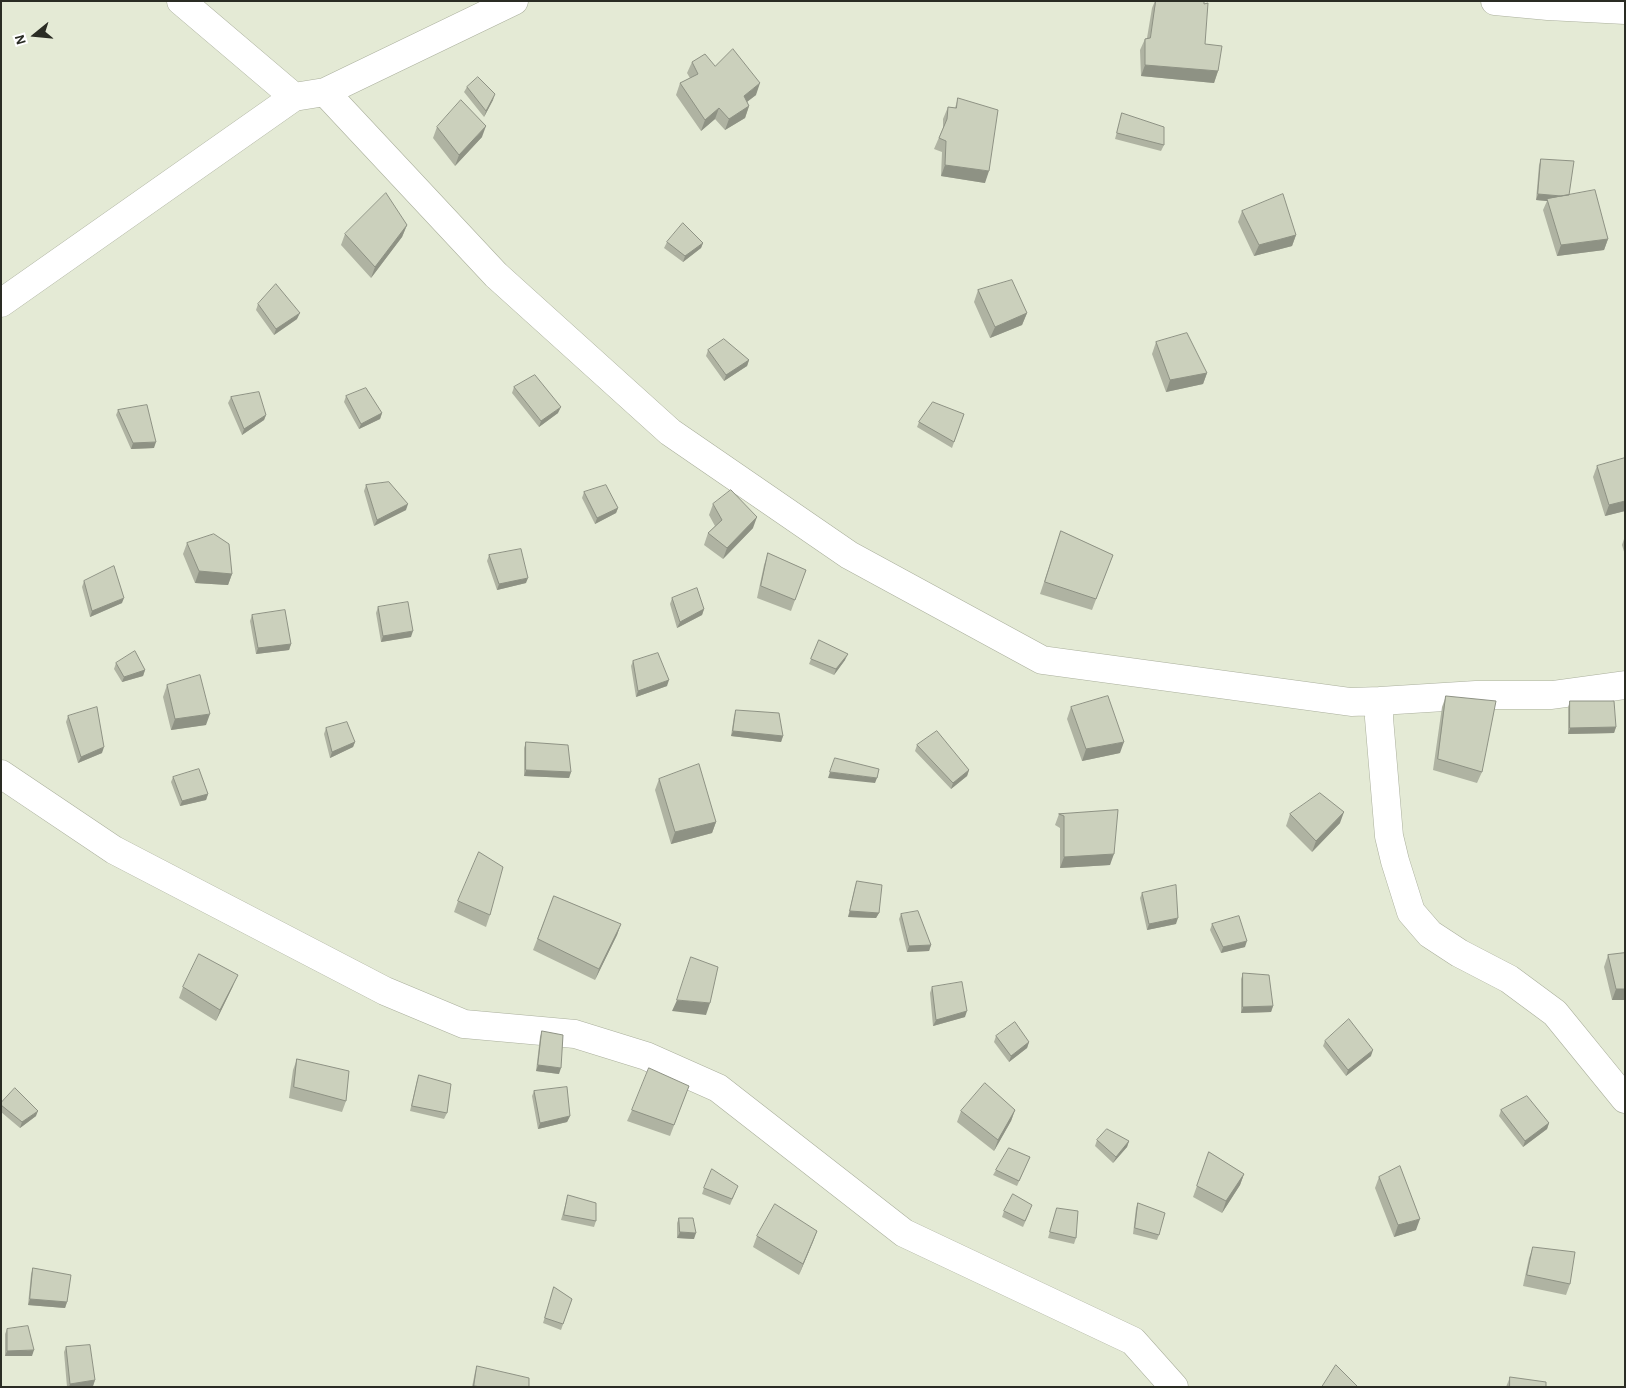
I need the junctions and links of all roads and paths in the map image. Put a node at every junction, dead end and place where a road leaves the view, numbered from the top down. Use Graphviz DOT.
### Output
graph roads {
  1 [pos="181,1"];
  2 [pos="514,1"];
  3 [pos="1494,1"];
  4 [pos="1625,10"];
  5 [pos="325,92"];
  6 [pos="294,97"];
  7 [pos="1,303"];
  8 [pos="1625,685"];
  9 [pos="1380,701"];
  10 [pos="1,774"];
  11 [pos="1625,1098"];
  12 [pos="1174,1387"];
  1 -- 6 [label="street"];
  2 -- 5 [label="street"];
  3 -- 4 [label="street"];
  5 -- 6 [label="street"];
  5 -- 9 [label="street"];
  6 -- 7 [label="street"];
  8 -- 9 [label="street"];
  9 -- 11 [label="street"];
  10 -- 12 [label="street"];
}
